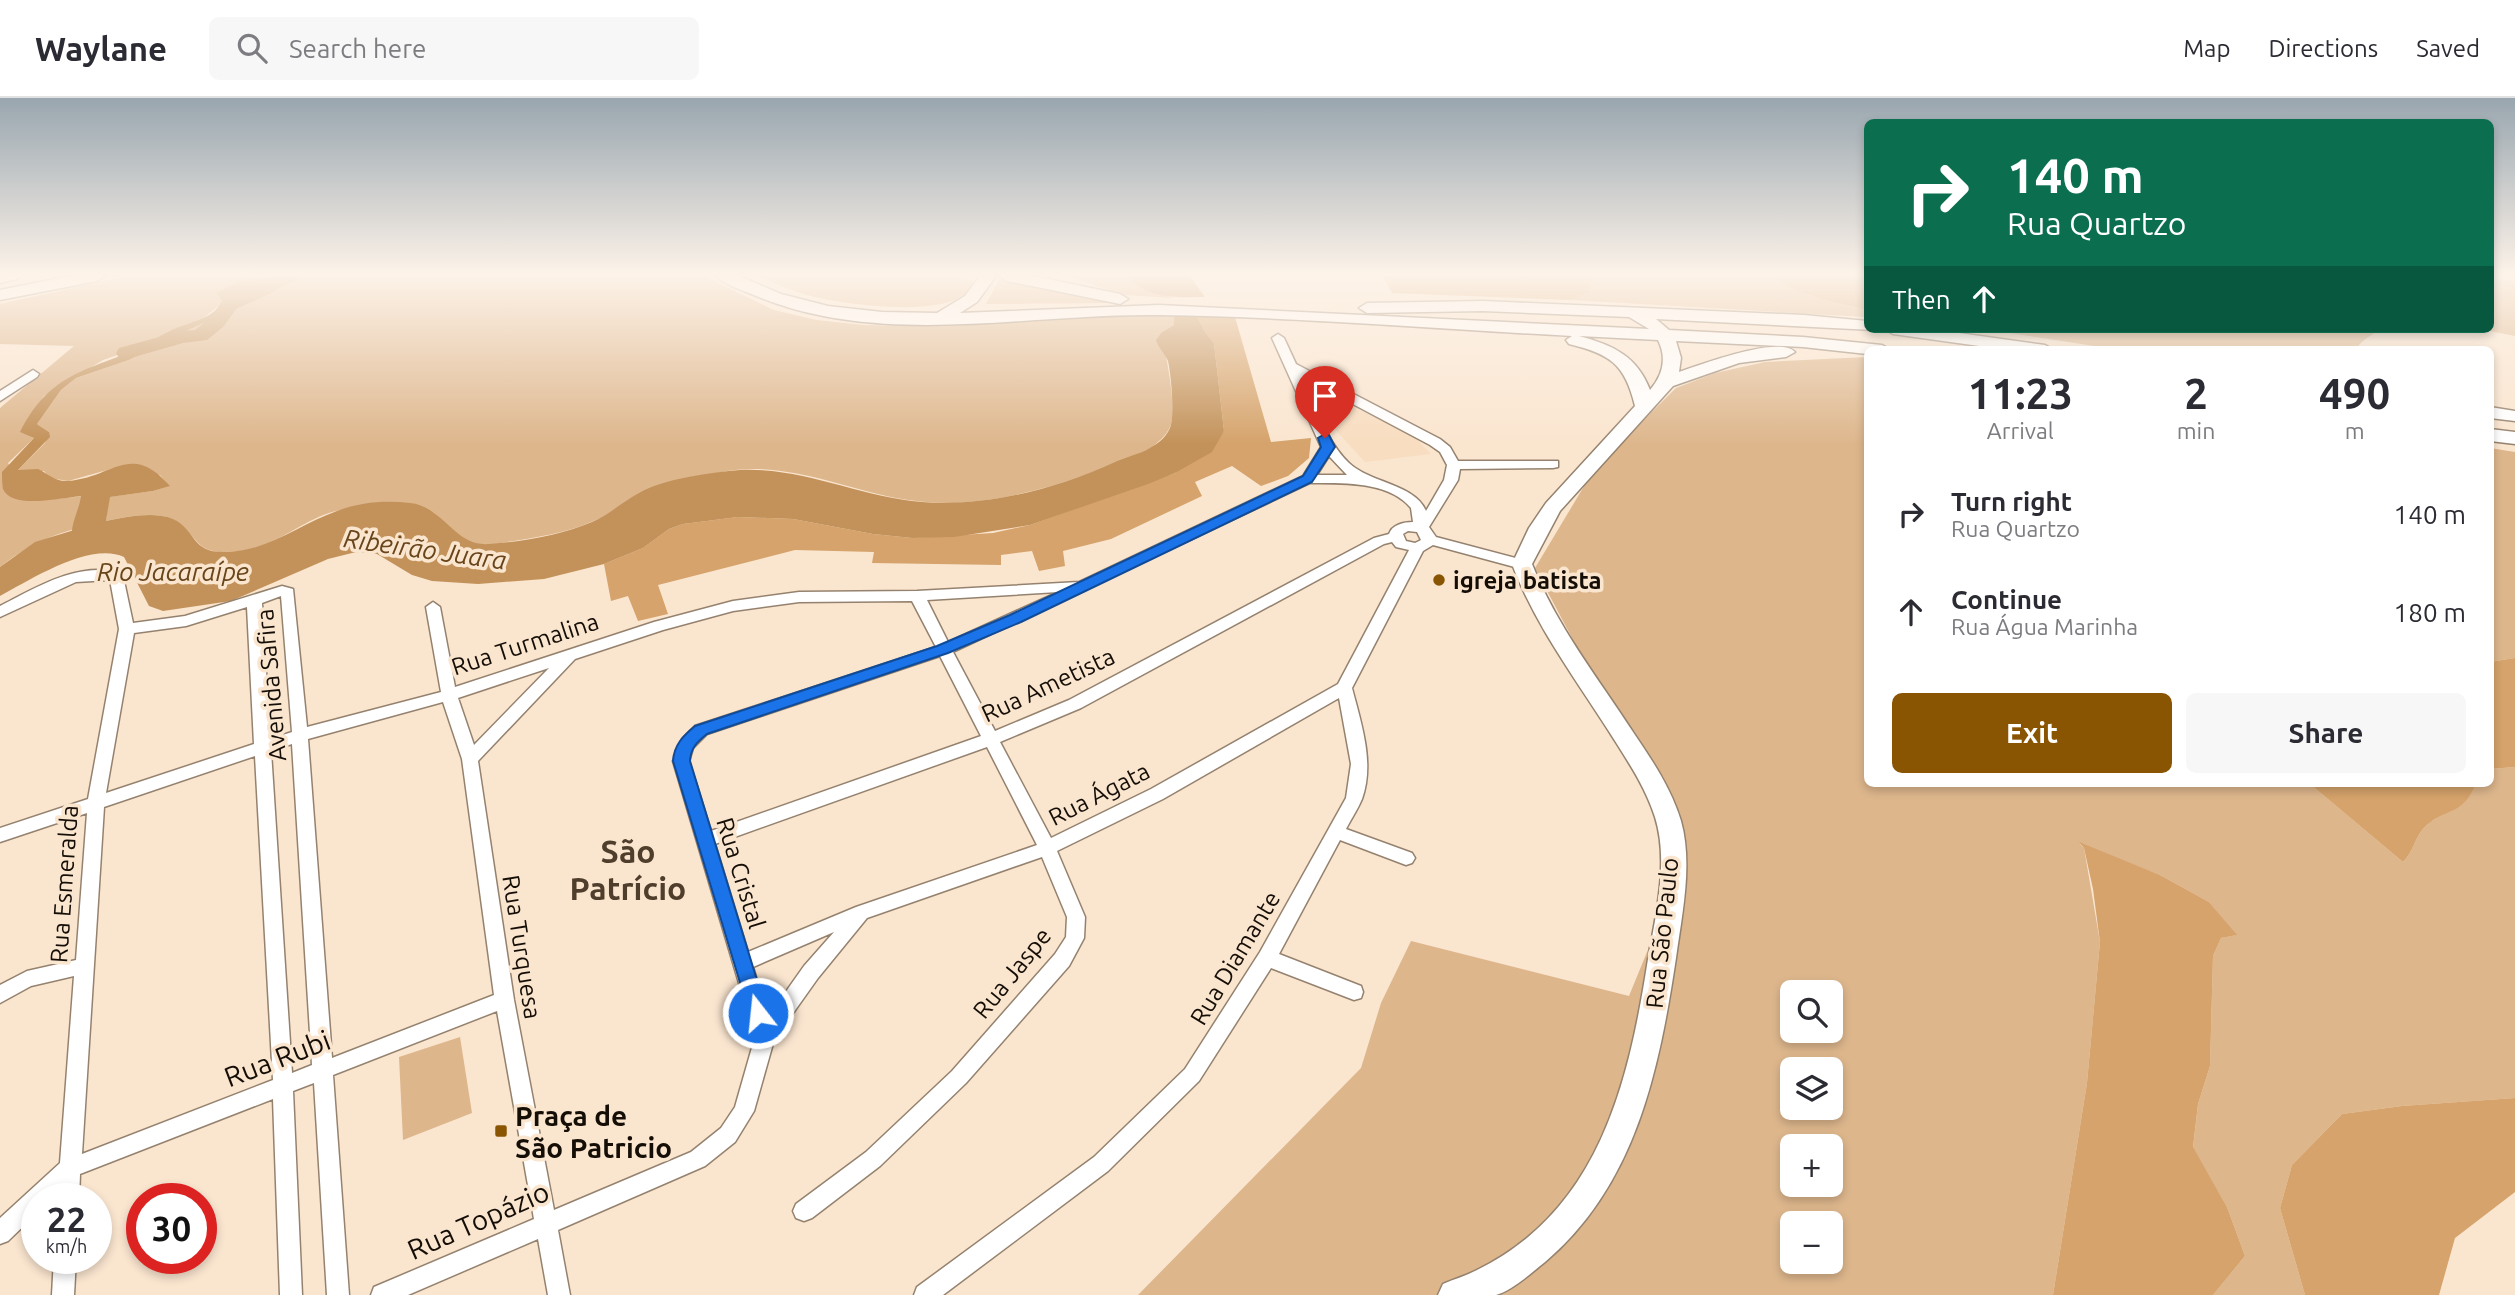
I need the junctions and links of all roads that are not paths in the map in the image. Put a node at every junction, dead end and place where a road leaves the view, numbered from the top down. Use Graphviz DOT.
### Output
graph roads {
  1 [pos="1531,332"];
  2 [pos="1575,332"];
  3 [pos="1663,332"];
  4 [pos="1922,333"];
  5 [pos="1666,335"];
  6 [pos="1278,338"];
  7 [pos="1851,346"];
  8 [pos="2016,346"];
  9 [pos="1864,348"];
  10 [pos="1289,365"];
  11 [pos="33,374"];
  12 [pos="1667,382"];
  13 [pos="1332,388"];
  14 [pos="1302,392"];
  15 [pos="0,397"];
  16 [pos="1644,405"];
  17 [pos="2494,413"];
  18 [pos="2515,416"];
  19 [pos="2494,435"];
  20 [pos="2515,438"];
  21 [pos="1328,447"];
  22 [pos="1553,464"];
  23 [pos="1454,465"];
  24 [pos="1308,479"];
  25 [pos="1363,479"];
  26 [pos="1447,489"];
  27 [pos="1408,496"];
  28 [pos="1422,536"];
  29 [pos="1395,537"];
  30 [pos="1522,564"];
  31 [pos="1081,586"];
  32 [pos="917,596"];
  33 [pos="254,600"];
  34 [pos="433,607"];
  35 [pos="0,612"];
  36 [pos="127,629"];
  37 [pos="943,650"];
  38 [pos="570,656"];
  39 [pos="1344,688"];
  40 [pos="449,695"];
  41 [pos="300,736"];
  42 [pos="990,739"];
  43 [pos="263,748"];
  44 [pos="470,758"];
  45 [pos="96,803"];
  46 [pos="1336,832"];
  47 [pos="0,835"];
  48 [pos="705,840"];
  49 [pos="1047,848"];
  50 [pos="1406,858"];
  51 [pos="862,912"];
  52 [pos="1268,958"];
  53 [pos="743,963"];
  54 [pos="84,966"];
  55 [pos="1354,992"];
  56 [pos="0,995"];
  57 [pos="504,1000"];
  58 [pos="765,1037"];
  59 [pos="323,1069"];
  60 [pos="283,1086"];
  61 [pos="70,1168"];
  62 [pos="69,1183"];
  63 [pos="803,1211"];
  64 [pos="546,1222"];
  65 [pos="0,1233"];
  66 [pos="64,1274"];
  67 [pos="63,1295"];
  68 [pos="291,1295"];
  69 [pos="338,1295"];
  70 [pos="382,1295"];
  71 [pos="559,1295"];
  72 [pos="925,1295"];
  73 [pos="1454,1295"];
  1 -- 16 [label="main road"];
  2 -- 5 [label="main road"];
  3 -- 5 [label="main road"];
  4 -- 8 [label="main road"];
  5 -- 7 [label="main road"];
  5 -- 12 [label="main road"];
  6 -- 10 [label="street"];
  7 -- 9 [label="main road"];
  7 -- 12 [label="main road"];
  10 -- 13 [label="street"];
  10 -- 14 [label="street"];
  11 -- 15 [label="street"];
  12 -- 16 [label="main road"];
  13 -- 14 [label="street"];
  13 -- 23 [label="street"];
  14 -- 21 [label="street"];
  16 -- 30 [label="main road"];
  17 -- 18 [label="main road"];
  19 -- 20 [label="main road"];
  21 -- 24 [label="street"];
  21 -- 25 [label="street"];
  22 -- 23 [label="street"];
  23 -- 26 [label="street"];
  24 -- 25 [label="street"];
  24 -- 31 [label="street"];
  25 -- 27 [label="street"];
  26 -- 27 [label="street"];
  26 -- 28 [label="street"];
  27 -- 28 [label="street"];
  28 -- 29 [label="street, Rua Ametista"];
  28 -- 29 [label="street"];
  28 -- 30 [label="street"];
  28 -- 39 [label="street"];
  29 -- 42 [label="street, Rua Ametista"];
  30 -- 73 [label="main road, Rua São Paulo"];
  31 -- 32 [label="street, Rua Turmalina"];
  31 -- 37 [label="street"];
  32 -- 37 [label="street, Rua Jaspe"];
  32 -- 38 [label="street, Rua Turmalina"];
  33 -- 36 [label="street"];
  33 -- 41 [label="street, Avenida Safira"];
  33 -- 43 [label="street, Avenida Safira"];
  34 -- 40 [label="street, Rua Turquesa"];
  35 -- 36 [label="street, Rua Esmeralda"];
  36 -- 45 [label="street, Rua Esmeralda"];
  37 -- 42 [label="street, Rua Jaspe"];
  37 -- 48 [label="street, Rua Cristal"];
  38 -- 40 [label="street, Rua Turmalina"];
  38 -- 44 [label="street"];
  39 -- 46 [label="street, Rua Diamante"];
  39 -- 49 [label="street, Rua Ágata"];
  40 -- 41 [label="street, Rua Turmalina"];
  40 -- 44 [label="street, Rua Turquesa"];
  41 -- 43 [label="street, Rua Turmalina"];
  41 -- 59 [label="street, Avenida Safira"];
  42 -- 48 [label="street, Rua Ametista"];
  42 -- 49 [label="street, Rua Jaspe"];
  43 -- 45 [label="street, Rua Turmalina"];
  43 -- 60 [label="street, Avenida Safira"];
  44 -- 57 [label="street, Rua Turquesa"];
  45 -- 47 [label="street, Rua Turmalina"];
  45 -- 54 [label="street, Rua Esmeralda"];
  46 -- 50 [label="street"];
  46 -- 52 [label="street, Rua Diamante"];
  48 -- 53 [label="street, Rua Cristal"];
  49 -- 51 [label="street, Rua Ágata"];
  49 -- 63 [label="street, Rua Jaspe"];
  51 -- 53 [label="street, Rua Ágata"];
  51 -- 58 [label="street"];
  52 -- 55 [label="street"];
  52 -- 72 [label="street, Rua Diamante"];
  53 -- 58 [label="street, Rua Cristal"];
  54 -- 56 [label="street"];
  54 -- 61 [label="street, Rua Esmeralda"];
  57 -- 59 [label="street, Rua Rubi"];
  57 -- 64 [label="street, Rua Turquesa"];
  58 -- 64 [label="street, Rua Topázio"];
  59 -- 60 [label="street, Rua Rubi"];
  59 -- 69 [label="street, Avenida Safira"];
  60 -- 61 [label="street, Rua Rubi"];
  60 -- 68 [label="street, Avenida Safira"];
  61 -- 62 [label="street, Rua Esmeralda"];
  61 -- 65 [label="street"];
  64 -- 70 [label="street, Rua Topázio"];
  64 -- 71 [label="street, Rua Turquesa"];
  66 -- 67 [label="street"];
}
